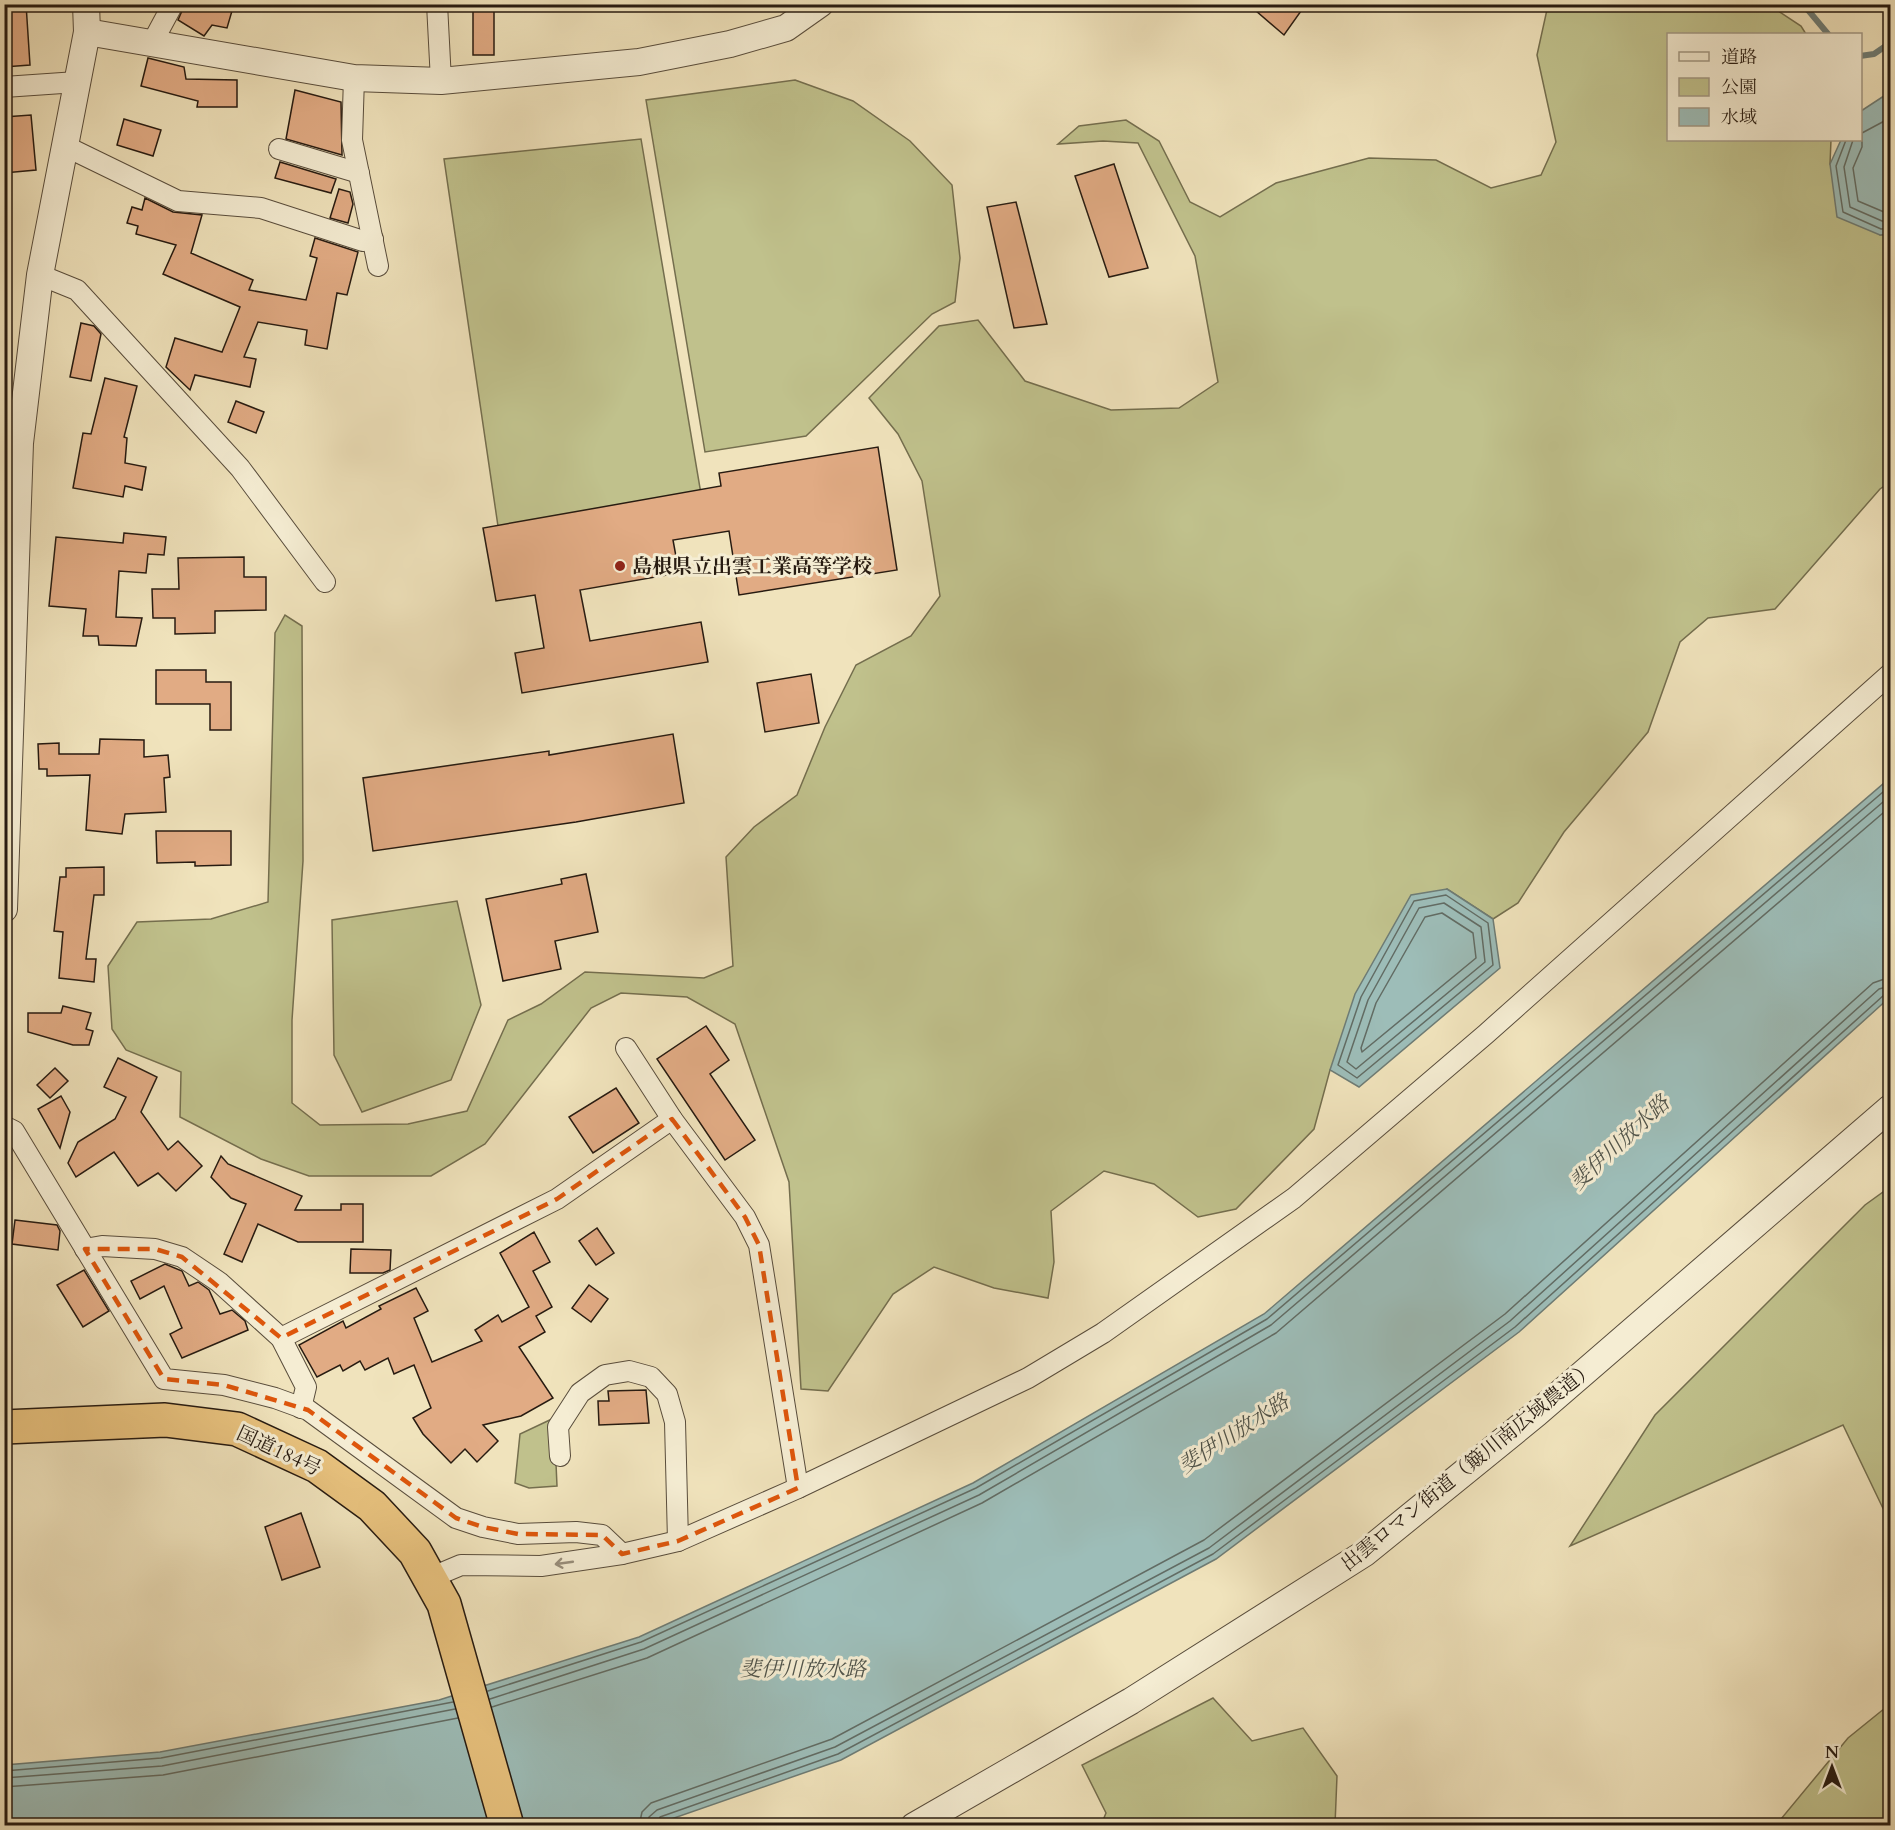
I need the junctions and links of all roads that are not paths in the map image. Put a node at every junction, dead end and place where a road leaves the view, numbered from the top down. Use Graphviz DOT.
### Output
graph roads {
  1 [pos="86,4"];
  2 [pos="173,4"];
  3 [pos="437,4"];
  4 [pos="820,4"];
  5 [pos="87,32"];
  6 [pos="152,43"];
  7 [pos="354,78"];
  8 [pos="441,81"];
  9 [pos="77,82"];
  10 [pos="4,87"];
  11 [pos="67,147"];
  12 [pos="279,149"];
  13 [pos="359,173"];
  14 [pos="373,239"];
  15 [pos="378,266"];
  16 [pos="40,275"];
  17 [pos="10,549"];
  18 [pos="325,582"];
  19 [pos="1890,674"];
  20 [pos="4,909"];
  21 [pos="626,1048"];
  22 [pos="1890,1108"];
  23 [pos="672,1119"];
  24 [pos="4,1126"];
  25 [pos="85,1249"];
  26 [pos="281,1338"];
  27 [pos="301,1408"];
  28 [pos="4,1427"];
  29 [pos="560,1456"];
  30 [pos="798,1488"];
  31 [pos="678,1541"];
  32 [pos="622,1554"];
  33 [pos="437,1591"];
  34 [pos="507,1826"];
  35 [pos="914,1826"];
  1 -- 5 [label="street"];
  2 -- 6 [label="street"];
  3 -- 8 [label="street"];
  4 -- 8 [label="street"];
  5 -- 6 [label="street"];
  5 -- 9 [label="street"];
  6 -- 7 [label="street"];
  7 -- 8 [label="street"];
  7 -- 13 [label="street"];
  9 -- 10 [label="street"];
  9 -- 11 [label="street"];
  11 -- 14 [label="street"];
  11 -- 16 [label="street"];
  12 -- 13 [label="street"];
  13 -- 14 [label="street"];
  14 -- 15 [label="street"];
  16 -- 17 [label="street"];
  16 -- 18 [label="street"];
  17 -- 20 [label="street"];
  19 -- 30 [label="street"];
  21 -- 23 [label="street"];
  22 -- 35 [label="street, 出雲ロマン街道（簸川南広域農道）"];
  23 -- 26 [label="street"];
  23 -- 30 [label="street"];
  24 -- 25 [label="street"];
  25 -- 26 [label="street"];
  25 -- 27 [label="street"];
  26 -- 27 [label="street"];
  27 -- 32 [label="street"];
  28 -- 33 [label="highway, 国道184号"];
  29 -- 31 [label="street"];
  30 -- 31 [label="street"];
  31 -- 32 [label="street"];
  32 -- 33 [label="street, one-way"];
  33 -- 34 [label="highway, 国道184号"];
}
